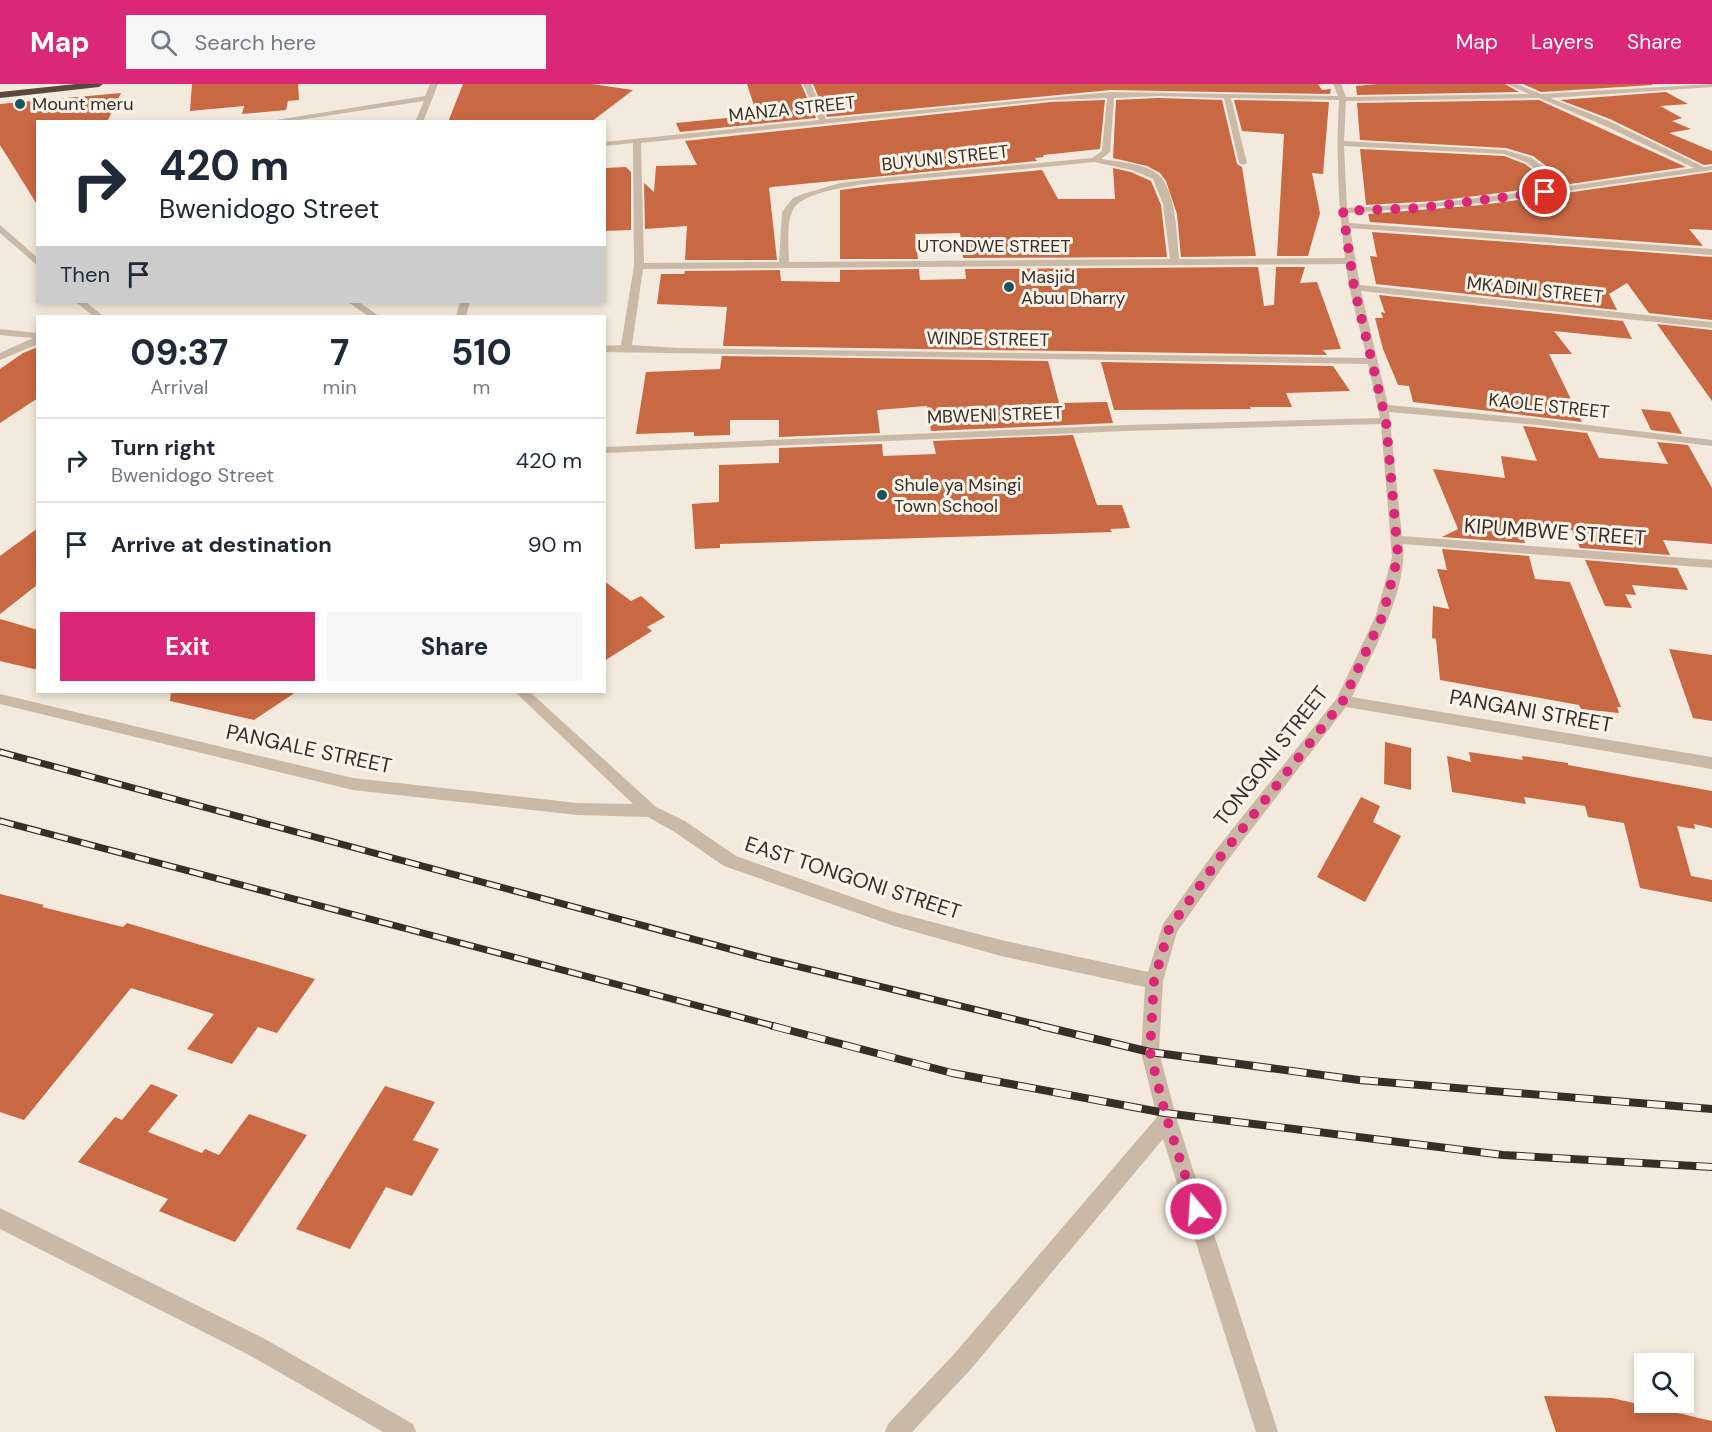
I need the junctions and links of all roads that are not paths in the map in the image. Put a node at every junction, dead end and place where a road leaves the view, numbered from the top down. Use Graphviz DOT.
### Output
graph roads {
  1 [pos="99,84"];
  2 [pos="434,84"];
  3 [pos="807,84"];
  4 [pos="1511,84"];
  5 [pos="1712,85"];
  6 [pos="0,94"];
  7 [pos="1111,94"];
  8 [pos="1340,94"];
  9 [pos="1227,95"];
  10 [pos="1540,96"];
  11 [pos="429,98"];
  12 [pos="280,120"];
  13 [pos="420,120"];
  14 [pos="823,120"];
  15 [pos="637,140"];
  16 [pos="1340,143"];
  17 [pos="606,144"];
  18 [pos="1094,160"];
  19 [pos="1243,163"];
  20 [pos="1707,168"];
  21 [pos="1712,175"];
  22 [pos="1567,189"];
  23 [pos="1345,218"];
  24 [pos="0,228"];
  25 [pos="1712,252"];
  26 [pos="36,261"];
  27 [pos="1350,261"];
  28 [pos="1175,262"];
  29 [pos="784,264"];
  30 [pos="639,266"];
  31 [pos="1354,287"];
  32 [pos="82,303"];
  33 [pos="354,303"];
  34 [pos="97,315"];
  35 [pos="372,315"];
  36 [pos="1712,325"];
  37 [pos="0,332"];
  38 [pos="36,338"];
  39 [pos="36,339"];
  40 [pos="626,348"];
  41 [pos="606,349"];
  42 [pos="0,357"];
  43 [pos="1372,361"];
  44 [pos="1384,414"];
  45 [pos="1712,443"];
  46 [pos="606,450"];
  47 [pos="1395,539"];
  48 [pos="1712,564"];
  49 [pos="523,693"];
  50 [pos="0,699"];
  51 [pos="1343,701"];
  52 [pos="1712,764"];
  53 [pos="650,811"];
  54 [pos="1154,981"];
  55 [pos="1167,1120"];
  56 [pos="0,1218"];
  57 [pos="405,1432"];
  58 [pos="896,1432"];
  59 [pos="1267,1432"];
  1 -- 6 [label="highway"];
  2 -- 11 [label="street"];
  3 -- 14 [label="street"];
  4 -- 10 [label="street"];
  5 -- 10 [label="street, MANZA STREET"];
  7 -- 9 [label="street, MANZA STREET"];
  7 -- 14 [label="street, MANZA STREET"];
  7 -- 18 [label="street"];
  8 -- 9 [label="street, MANZA STREET"];
  8 -- 10 [label="street, MANZA STREET"];
  8 -- 16 [label="street, TONGONI STREET"];
  9 -- 19 [label="street"];
  10 -- 20 [label="street"];
  11 -- 12 [label="street"];
  11 -- 13 [label="street"];
  14 -- 15 [label="street, MANZA STREET"];
  15 -- 17 [label="street, MANZA STREET"];
  15 -- 30 [label="street"];
  16 -- 22 [label="street"];
  16 -- 23 [label="street, TONGONI STREET"];
  18 -- 28 [label="street"];
  18 -- 29 [label="street, BUYUNI STREET"];
  20 -- 21 [label="street"];
  20 -- 22 [label="street"];
  22 -- 23 [label="street"];
  23 -- 25 [label="street"];
  23 -- 27 [label="street, TONGONI STREET"];
  24 -- 26 [label="street"];
  27 -- 28 [label="street, UTONDWE STREET"];
  27 -- 31 [label="street, TONGONI STREET"];
  28 -- 29 [label="street, UTONDWE STREET"];
  29 -- 30 [label="street, UTONDWE STREET"];
  30 -- 40 [label="street"];
  31 -- 36 [label="street, MKADINI STREET"];
  31 -- 43 [label="street, TONGONI STREET"];
  32 -- 34 [label="street"];
  33 -- 35 [label="street"];
  37 -- 38 [label="street"];
  39 -- 42 [label="street"];
  40 -- 41 [label="street, WINDE STREET"];
  40 -- 43 [label="street, WINDE STREET"];
  43 -- 44 [label="street, TONGONI STREET"];
  44 -- 45 [label="street, KAOLE STREET"];
  44 -- 46 [label="street, MBWENI STREET"];
  44 -- 47 [label="street, TONGONI STREET"];
  47 -- 48 [label="street, KIPUMBWE STREET"];
  47 -- 51 [label="street, TONGONI STREET"];
  49 -- 53 [label="street, EAST TONGONI STREET"];
  50 -- 53 [label="street, PANGALE STREET"];
  51 -- 52 [label="street, PANGANI STREET"];
  51 -- 54 [label="street, TONGONI STREET"];
  53 -- 54 [label="street, EAST TONGONI STREET"];
  54 -- 55 [label="street, TONGONI STREET"];
  55 -- 58 [label="street"];
  55 -- 59 [label="street, TONGONI STREET"];
  56 -- 57 [label="street"];
}
